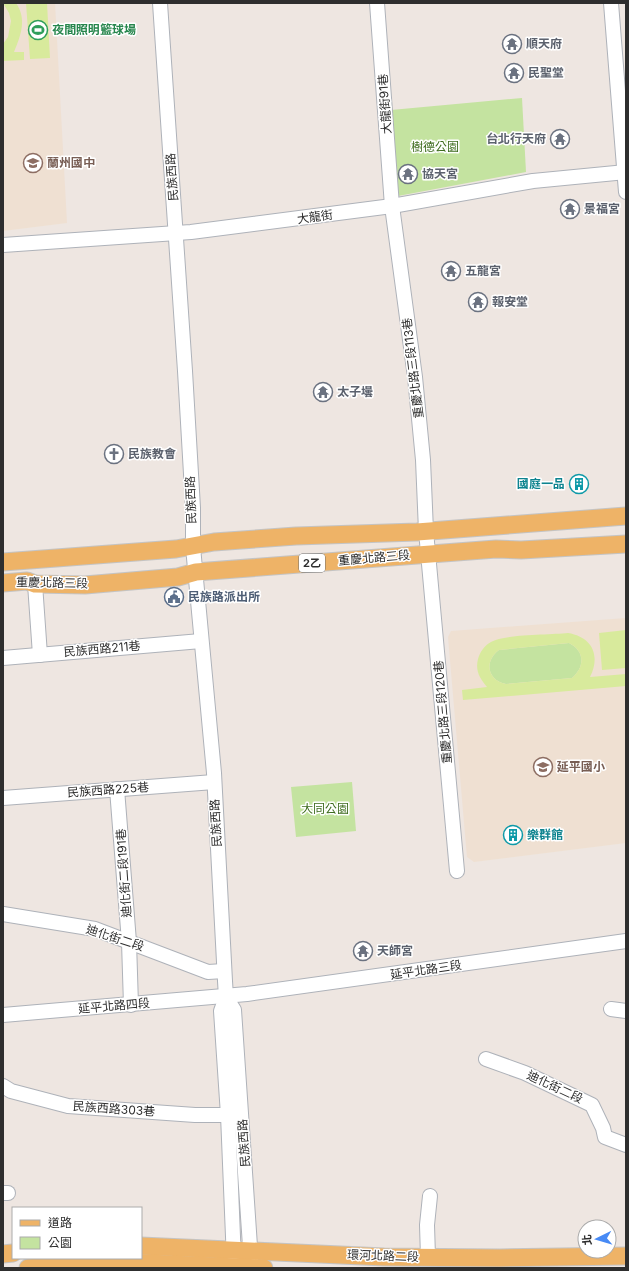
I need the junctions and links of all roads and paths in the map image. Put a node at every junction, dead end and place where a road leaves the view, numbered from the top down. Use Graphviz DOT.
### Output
graph roads {
  1 [pos="160,3"];
  2 [pos="377,3"];
  3 [pos="612,3"];
  4 [pos="625,172"];
  5 [pos="626,192"];
  6 [pos="392,206"];
  7 [pos="175,234"];
  8 [pos="3,245"];
  9 [pos="626,516"];
  10 [pos="426,531"];
  11 [pos="626,544"];
  12 [pos="193,547"];
  13 [pos="429,553"];
  14 [pos="3,562"];
  15 [pos="196,572"];
  16 [pos="3,583"];
  17 [pos="35,584"];
  18 [pos="201,641"];
  19 [pos="40,655"];
  20 [pos="3,658"];
  21 [pos="214,782"];
  22 [pos="117,789"];
  23 [pos="3,798"];
  24 [pos="457,871"];
  25 [pos="3,914"];
  26 [pos="626,941"];
  27 [pos="129,942"];
  28 [pos="224,971"];
  29 [pos="226,997"];
  30 [pos="131,1005"];
  31 [pos="611,1009"];
  32 [pos="626,1011"];
  33 [pos="3,1015"];
  34 [pos="486,1059"];
  35 [pos="7,1089"];
  36 [pos="228,1115"];
  37 [pos="626,1145"];
  38 [pos="430,1196"];
  39 [pos="142,1246"];
  40 [pos="239,1256"];
  41 [pos="626,1256"];
  42 [pos="428,1257"];
  43 [pos="28,1268"];
  44 [pos="257,1268"];
  1 -- 7 [label="street, 民族西路"];
  2 -- 6 [label="street, 大龍街91巷"];
  3 -- 4 [label="street"];
  4 -- 5 [label="street"];
  4 -- 6 [label="street, 大龍街"];
  6 -- 7 [label="street, 大龍街"];
  6 -- 10 [label="street, 重慶北路三段113巷"];
  7 -- 8 [label="street, 大龍街"];
  7 -- 12 [label="street, 民族西路"];
  9 -- 10 [label="main road, 重慶北路三段 / 2乙"];
  10 -- 12 [label="main road, 重慶北路三段 / 2乙"];
  10 -- 13 [label="street, 重慶北路三段113巷"];
  11 -- 13 [label="main road, 重慶北路三段 / 2乙"];
  12 -- 14 [label="main road, 重慶北路三段 / 2乙"];
  12 -- 15 [label="street, 民族西路"];
  13 -- 15 [label="main road, 重慶北路三段 / 2乙"];
  13 -- 24 [label="street, 重慶北路三段120巷"];
  15 -- 17 [label="main road, 重慶北路三段 / 2乙"];
  15 -- 18 [label="street, 民族西路"];
  16 -- 17 [label="main road, 重慶北路三段 / 2乙"];
  17 -- 19 [label="street"];
  18 -- 19 [label="street, 民族西路211巷"];
  18 -- 21 [label="street, 民族西路"];
  19 -- 20 [label="street, 民族西路211巷"];
  21 -- 22 [label="street, 民族西路225巷"];
  21 -- 28 [label="street, 民族西路"];
  22 -- 23 [label="street, 民族西路225巷"];
  22 -- 27 [label="street, 迪化街二段191巷"];
  25 -- 27 [label="street, 迪化街二段"];
  26 -- 29 [label="street, 延平北路三段"];
  27 -- 28 [label="street, 迪化街二段"];
  27 -- 30 [label="street, 迪化街二段191巷"];
  28 -- 29 [label="street, 民族西路"];
  29 -- 30 [label="street, 延平北路四段"];
  29 -- 36 [label="street, 民族西路"];
  29 -- 40 [label="street, 民族西路"];
  30 -- 33 [label="street, 延平北路四段"];
  31 -- 32 [label="street"];
  34 -- 37 [label="street, 迪化街二段"];
  35 -- 36 [label="street, 民族西路303巷"];
  36 -- 40 [label="street, 民族西路"];
  38 -- 42 [label="street"];
  39 -- 40 [label="main road, 環河北路二段"];
  40 -- 42 [label="main road, 環河北路二段"];
  40 -- 43 [label="main road, 環河北路二段"];
  40 -- 44 [label="main road, 環河北路二段"];
  41 -- 42 [label="main road, 環河北路二段"];
}
